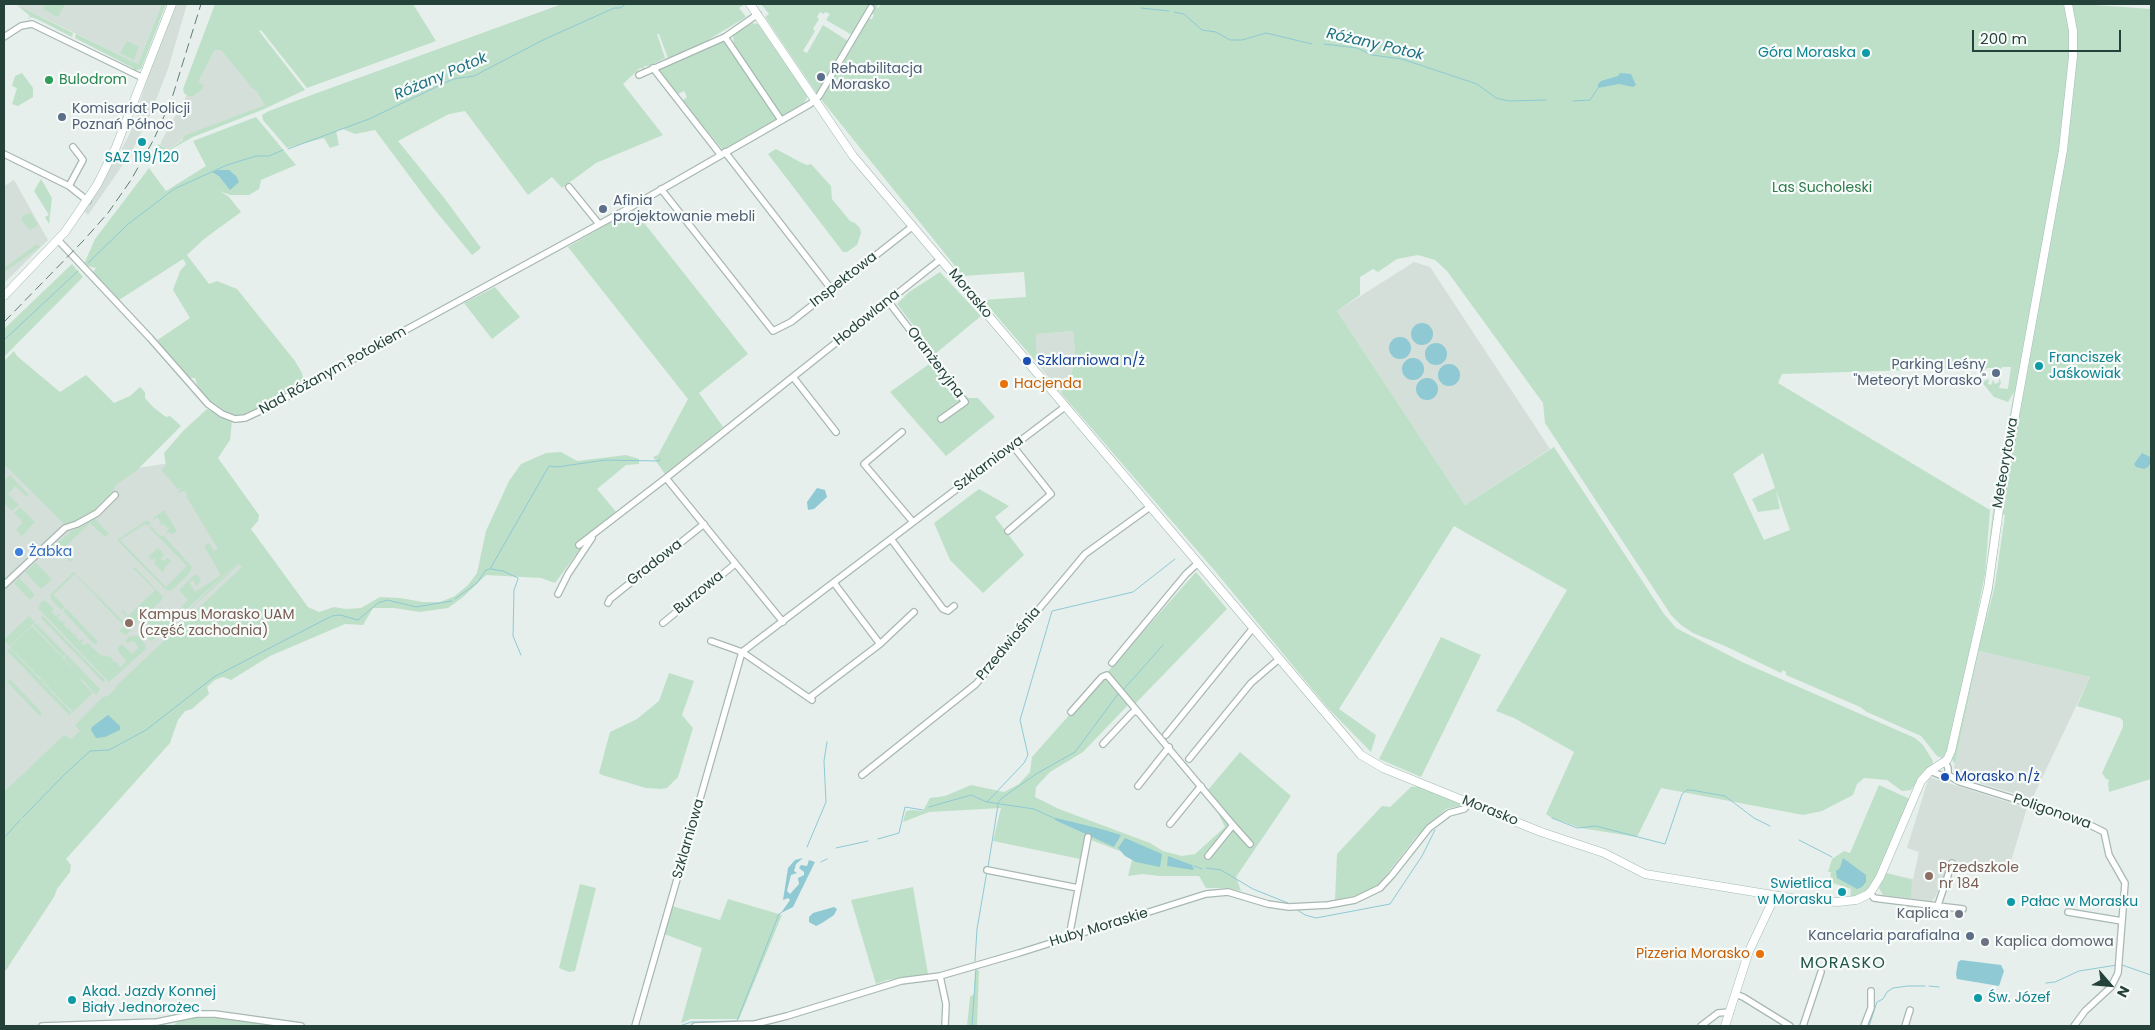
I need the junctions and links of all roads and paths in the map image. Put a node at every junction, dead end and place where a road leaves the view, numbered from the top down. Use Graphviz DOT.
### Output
graph roads {
  1 [pos="172,4"];
  2 [pos="750,4"];
  3 [pos="2068,4"];
  4 [pos="871,8"];
  5 [pos="758,14"];
  6 [pos="4,37"];
  7 [pos="725,37"];
  8 [pos="652,68"];
  9 [pos="639,74"];
  10 [pos="143,78"];
  11 [pos="815,100"];
  12 [pos="781,120"];
  13 [pos="73,146"];
  14 [pos="722,153"];
  15 [pos="4,154"];
  16 [pos="69,186"];
  17 [pos="569,187"];
  18 [pos="661,189"];
  19 [pos="88,200"];
  20 [pos="600,224"];
  21 [pos="913,226"];
  22 [pos="58,240"];
  23 [pos="941,259"];
  24 [pos="832,290"];
  25 [pos="4,296"];
  26 [pos="888,301"];
  27 [pos="793,377"];
  28 [pos="1066,406"];
  29 [pos="941,419"];
  30 [pos="836,432"];
  31 [pos="902,432"];
  32 [pos="1014,446"];
  33 [pos="666,478"];
  34 [pos="115,495"];
  35 [pos="1150,507"];
  36 [pos="913,522"];
  37 [pos="704,524"];
  38 [pos="1008,531"];
  39 [pos="595,534"];
  40 [pos="891,539"];
  41 [pos="579,545"];
  42 [pos="1198,563"];
  43 [pos="735,564"];
  44 [pos="834,583"];
  45 [pos="4,585"];
  46 [pos="558,594"];
  47 [pos="608,603"];
  48 [pos="954,606"];
  49 [pos="914,612"];
  50 [pos="663,622"];
  51 [pos="783,622"];
  52 [pos="1253,628"];
  53 [pos="711,641"];
  54 [pos="880,644"];
  55 [pos="742,652"];
  56 [pos="1279,659"];
  57 [pos="1112,664"];
  58 [pos="1071,712"];
  59 [pos="1139,713"];
  60 [pos="1166,735"];
  61 [pos="1102,744"];
  62 [pos="1169,747"];
  63 [pos="1189,759"];
  64 [pos="1945,762"];
  65 [pos="1930,772"];
  66 [pos="862,775"];
  67 [pos="1948,775"];
  68 [pos="1138,786"];
  69 [pos="1201,786"];
  70 [pos="1470,802"];
  71 [pos="1170,824"];
  72 [pos="1233,825"];
  73 [pos="1088,837"];
  74 [pos="1250,844"];
  75 [pos="1208,856"];
  76 [pos="1952,863"];
  77 [pos="987,870"];
  78 [pos="1078,888"];
  79 [pos="1868,894"];
  80 [pos="1775,896"];
  81 [pos="1938,906"];
  82 [pos="1963,909"];
  83 [pos="2068,912"];
  84 [pos="2122,921"];
  85 [pos="1069,937"];
  86 [pos="1821,972"];
  87 [pos="940,976"];
  88 [pos="1871,991"];
  89 [pos="1735,994"];
  90 [pos="1910,1010"];
  91 [pos="1730,1012"];
  92 [pos="42,1026"];
  93 [pos="301,1026"];
  94 [pos="635,1026"];
  95 [pos="695,1026"];
  96 [pos="945,1026"];
  97 [pos="1701,1026"];
  98 [pos="1725,1026"];
  99 [pos="1790,1026"];
  100 [pos="1803,1026"];
  101 [pos="1864,1026"];
  102 [pos="1905,1026"];
  103 [pos="2074,1026"];
  1 -- 10 [label="street"];
  2 -- 5 [label="street, Morasko"];
  3 -- 64 [label="street, Meteorytowa"];
  4 -- 11 [label="street"];
  5 -- 7 [label="street"];
  5 -- 11 [label="street, Morasko"];
  6 -- 10 [label="street"];
  7 -- 8 [label="street"];
  7 -- 12 [label="street"];
  8 -- 9 [label="street"];
  8 -- 14 [label="street"];
  10 -- 19 [label="street"];
  11 -- 12 [label="street, Nad Różanym Potokiem"];
  11 -- 21 [label="street, Morasko"];
  12 -- 14 [label="street, Nad Różanym Potokiem"];
  13 -- 16 [label="street"];
  14 -- 18 [label="street, Nad Różanym Potokiem"];
  14 -- 24 [label="street"];
  15 -- 16 [label="street"];
  16 -- 19 [label="street"];
  17 -- 20 [label="street"];
  18 -- 20 [label="street, Nad Różanym Potokiem"];
  18 -- 24 [label="street, Inspektowa"];
  19 -- 22 [label="street"];
  20 -- 22 [label="street, Nad Różanym Potokiem"];
  21 -- 23 [label="street, Morasko"];
  21 -- 24 [label="street, Inspektowa"];
  22 -- 25 [label="street"];
  23 -- 26 [label="street, Hodowlana"];
  23 -- 28 [label="street, Morasko"];
  26 -- 27 [label="street, Hodowlana"];
  26 -- 29 [label="street, Oranżeryjna"];
  27 -- 30 [label="street"];
  27 -- 33 [label="street, Hodowlana"];
  28 -- 32 [label="street, Szklarniowa"];
  28 -- 35 [label="street, Morasko"];
  31 -- 36 [label="street"];
  32 -- 36 [label="street, Szklarniowa"];
  32 -- 38 [label="street"];
  33 -- 37 [label="street"];
  33 -- 39 [label="street, Hodowlana"];
  34 -- 45 [label="street"];
  35 -- 42 [label="street, Morasko"];
  35 -- 66 [label="street, Przedwiośnia"];
  36 -- 40 [label="street, Szklarniowa"];
  37 -- 43 [label="street"];
  37 -- 47 [label="street, Gradowa"];
  39 -- 41 [label="street, Hodowlana"];
  39 -- 46 [label="street, Hodowlana"];
  40 -- 44 [label="street, Szklarniowa"];
  40 -- 48 [label="street"];
  42 -- 52 [label="street, Morasko"];
  42 -- 57 [label="street"];
  43 -- 50 [label="street, Burzowa"];
  43 -- 51 [label="street"];
  44 -- 51 [label="street, Szklarniowa"];
  44 -- 54 [label="street"];
  49 -- 54 [label="street"];
  51 -- 55 [label="street, Szklarniowa"];
  52 -- 56 [label="street, Morasko"];
  52 -- 60 [label="street"];
  53 -- 55 [label="street"];
  54 -- 55 [label="street"];
  55 -- 94 [label="street, Szklarniowa"];
  56 -- 63 [label="street"];
  56 -- 70 [label="street, Morasko"];
  58 -- 59 [label="street"];
  59 -- 61 [label="street"];
  59 -- 62 [label="street"];
  62 -- 68 [label="street"];
  62 -- 69 [label="street"];
  64 -- 65 [label="street"];
  64 -- 67 [label="street"];
  65 -- 67 [label="street, Poligonowa"];
  65 -- 79 [label="street"];
  67 -- 84 [label="street, Poligonowa"];
  69 -- 71 [label="street"];
  69 -- 72 [label="street"];
  70 -- 80 [label="street, Morasko"];
  70 -- 85 [label="street, Huby Moraskie"];
  72 -- 74 [label="street"];
  72 -- 75 [label="street"];
  73 -- 78 [label="street"];
  76 -- 81 [label="street"];
  77 -- 78 [label="street"];
  78 -- 85 [label="street"];
  79 -- 80 [label="street, Morasko"];
  79 -- 81 [label="street"];
  80 -- 89 [label="street"];
  81 -- 82 [label="street"];
  83 -- 84 [label="street"];
  84 -- 103 [label="street"];
  85 -- 87 [label="street, Huby Moraskie"];
  86 -- 100 [label="street"];
  87 -- 95 [label="street, Huby Moraskie"];
  87 -- 96 [label="street"];
  88 -- 101 [label="street"];
  89 -- 91 [label="street"];
  89 -- 99 [label="street"];
  90 -- 102 [label="street"];
  91 -- 97 [label="street"];
  91 -- 98 [label="street"];
  92 -- 93 [label="street"];
}
